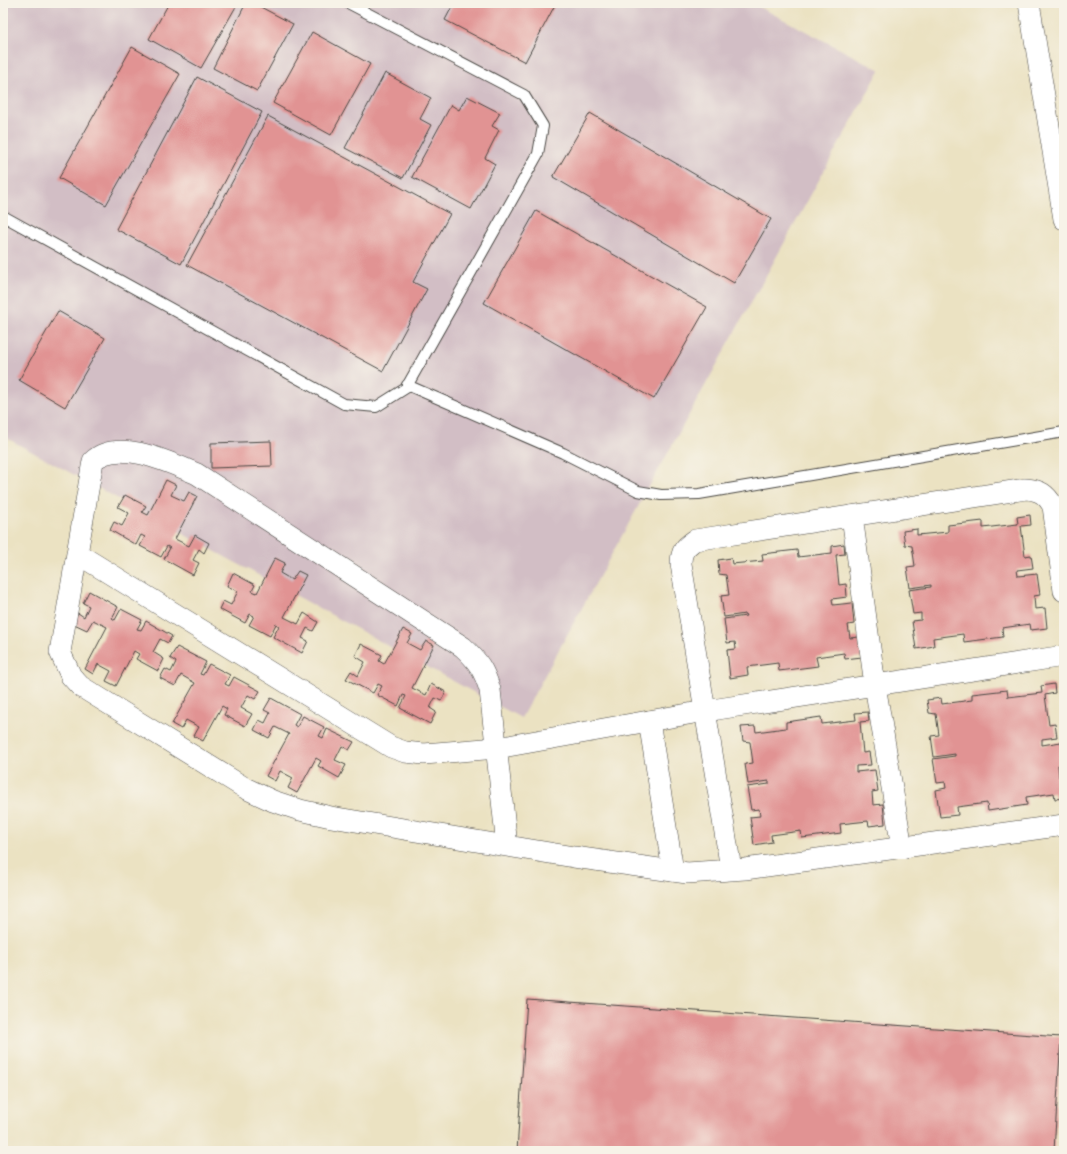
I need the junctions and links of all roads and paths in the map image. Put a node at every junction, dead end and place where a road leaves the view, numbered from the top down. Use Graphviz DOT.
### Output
graph roads {
  1 [pos="348,3"];
  2 [pos="1029,3"];
  3 [pos="3,216"];
  4 [pos="1064,219"];
  5 [pos="407,385"];
  6 [pos="1064,432"];
  7 [pos="852,516"];
  8 [pos="78,554"];
  9 [pos="1064,590"];
  10 [pos="1064,656"];
  11 [pos="875,685"];
  12 [pos="705,711"];
  13 [pos="649,721"];
  14 [pos="497,748"];
  15 [pos="1064,826"];
  16 [pos="507,846"];
  17 [pos="902,848"];
  18 [pos="731,869"];
  19 [pos="673,871"];
  1 -- 5 [label="lane"];
  2 -- 4 [label="street"];
  3 -- 5 [label="lane"];
  5 -- 6 [label="lane"];
  7 -- 9 [label="street"];
  7 -- 11 [label="street"];
  7 -- 12 [label="street"];
  8 -- 14 [label="street"];
  8 -- 14 [label="street"];
  8 -- 16 [label="street"];
  10 -- 11 [label="street"];
  11 -- 12 [label="street"];
  11 -- 17 [label="street"];
  12 -- 13 [label="street"];
  12 -- 18 [label="street"];
  13 -- 14 [label="street"];
  13 -- 19 [label="street"];
  14 -- 16 [label="street"];
  15 -- 17 [label="street"];
  16 -- 19 [label="street"];
  17 -- 18 [label="street"];
  18 -- 19 [label="street"];
}
